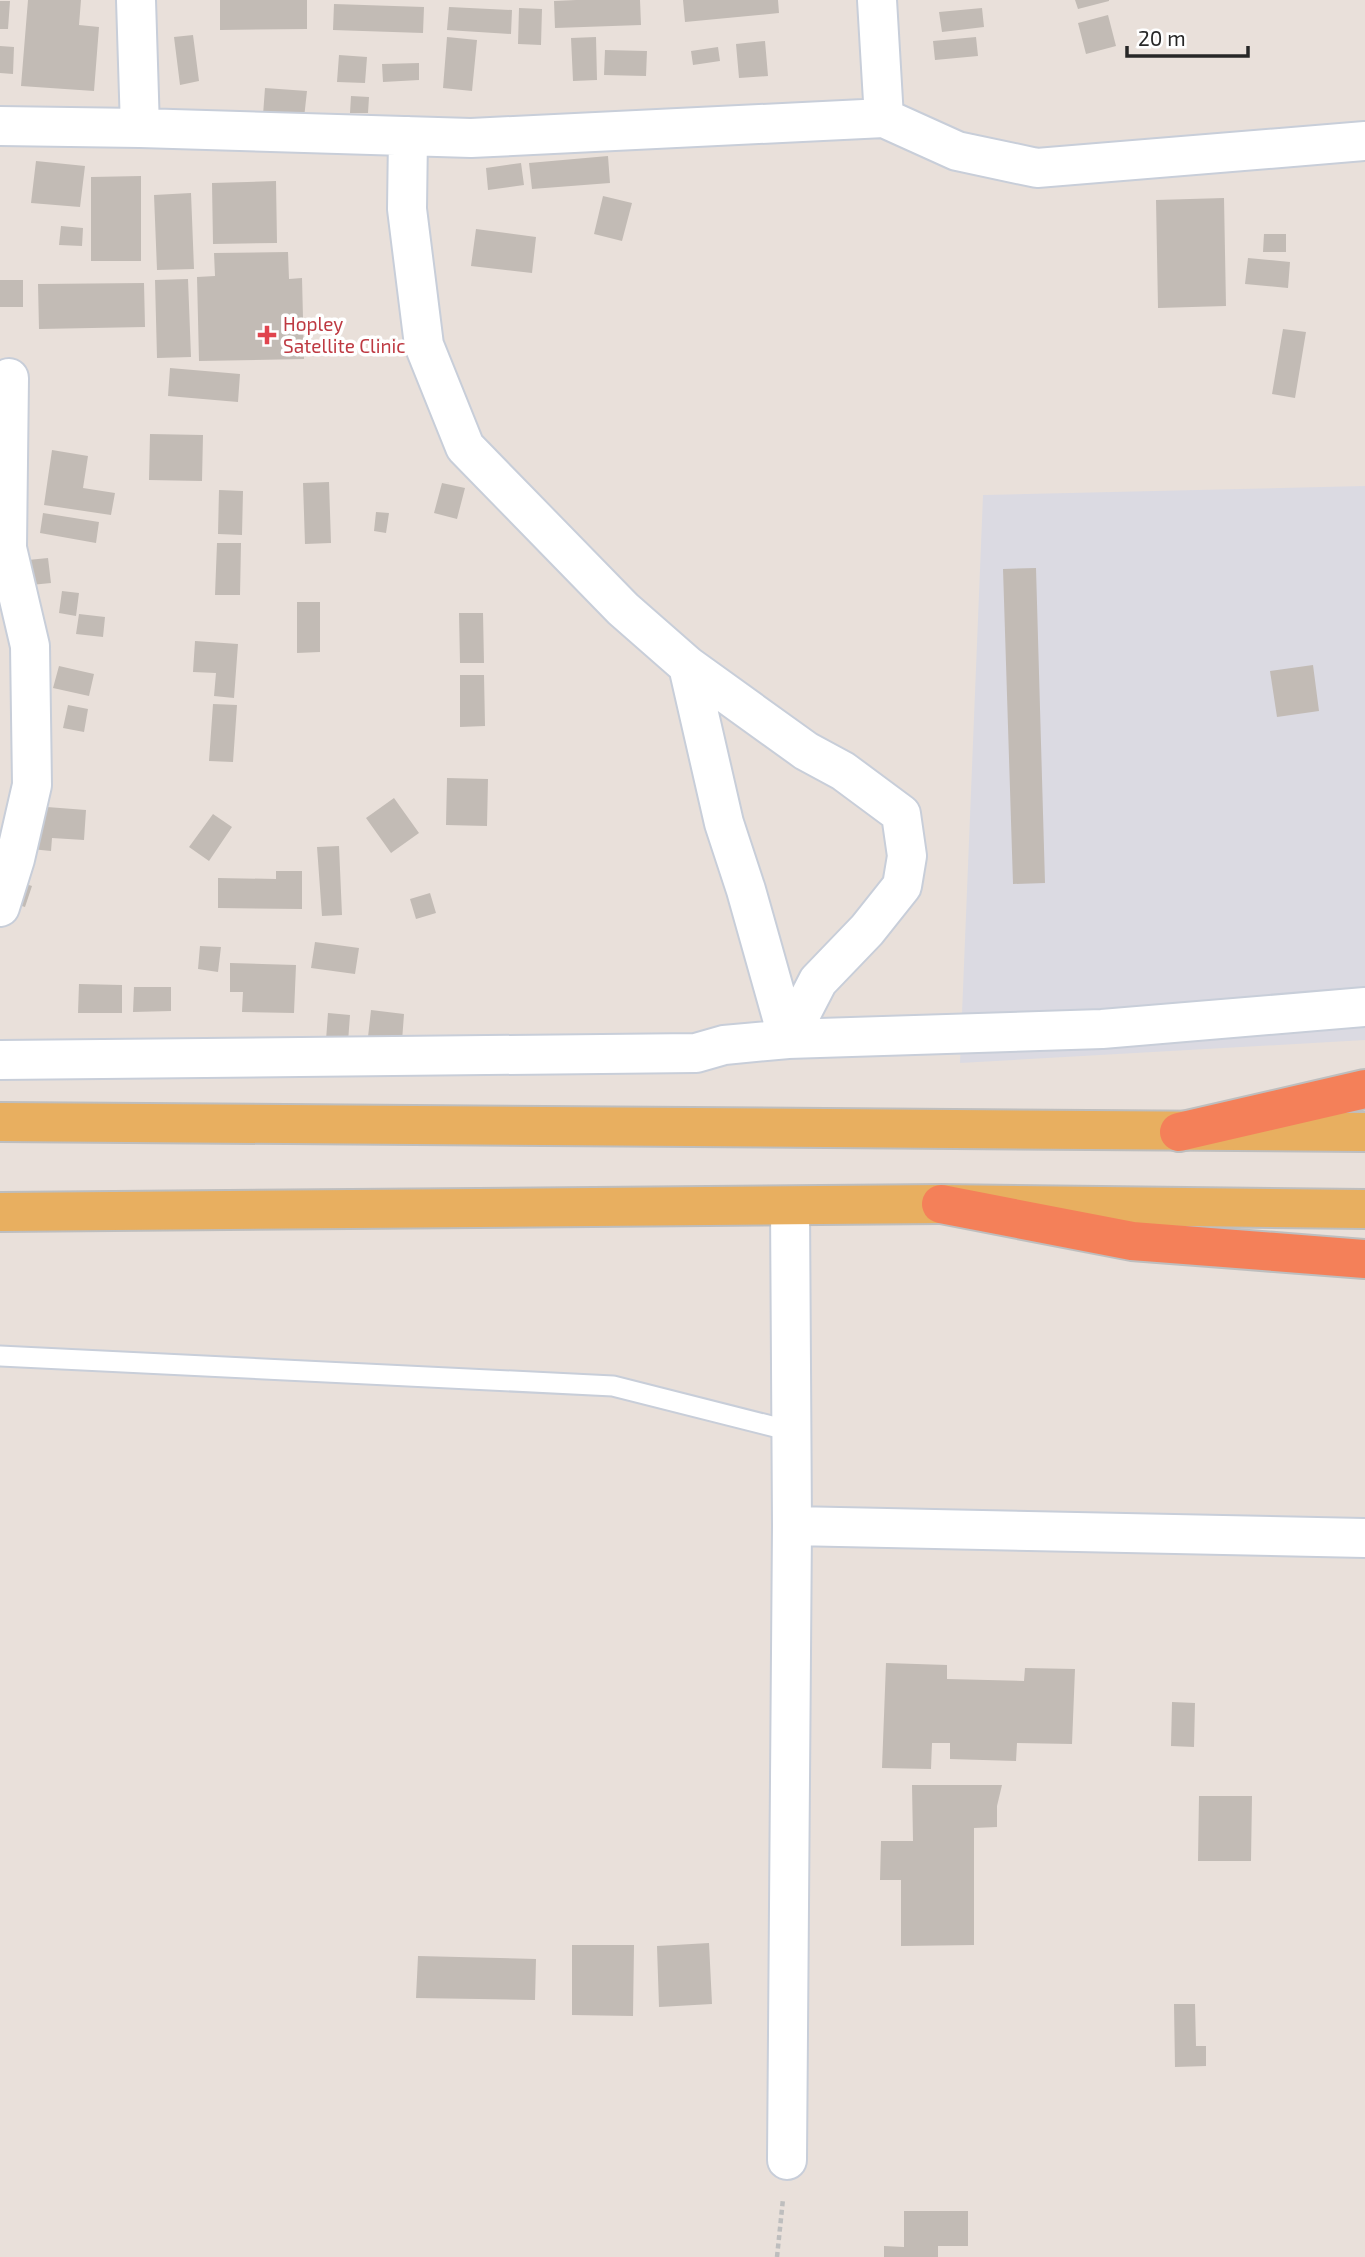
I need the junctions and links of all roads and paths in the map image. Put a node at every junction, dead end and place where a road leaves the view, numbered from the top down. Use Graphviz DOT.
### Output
graph roads {
  1 [pos="136,0"];
  2 [pos="877,0"];
  3 [pos="884,118"];
  4 [pos="0,127"];
  5 [pos="140,128"];
  6 [pos="408,136"];
  7 [pos="1365,141"];
  8 [pos="9,378"];
  9 [pos="688,666"];
  10 [pos="0,907"];
  11 [pos="1365,1007"];
  12 [pos="788,1039"];
  13 [pos="0,1060"];
  14 [pos="1365,1089"];
  15 [pos="0,1122"];
  16 [pos="1179,1132"];
  17 [pos="1365,1132"];
  18 [pos="941,1205"];
  19 [pos="790,1206"];
  20 [pos="1365,1209"];
  21 [pos="0,1212"];
  22 [pos="1365,1259"];
  23 [pos="0,1356"];
  24 [pos="791,1431"];
  25 [pos="792,1526"];
  26 [pos="1365,1538"];
  27 [pos="787,2160"];
  28 [pos="777,2257"];
  1 -- 5 [label="street"];
  2 -- 3 [label="street"];
  3 -- 6 [label="street"];
  3 -- 7 [label="street"];
  4 -- 5 [label="street"];
  5 -- 6 [label="street"];
  6 -- 9 [label="street"];
  8 -- 10 [label="street"];
  9 -- 12 [label="street"];
  9 -- 12 [label="street"];
  11 -- 12 [label="street"];
  12 -- 13 [label="street"];
  14 -- 16 [label="highway"];
  15 -- 16 [label="main road"];
  16 -- 17 [label="main road"];
  18 -- 19 [label="main road"];
  18 -- 20 [label="main road"];
  18 -- 22 [label="highway"];
  19 -- 21 [label="main road"];
  19 -- 24 [label="street"];
  23 -- 24 [label="lane"];
  24 -- 25 [label="street"];
  25 -- 26 [label="street"];
  25 -- 27 [label="street"];
  27 -- 28 [label="path"];
}
